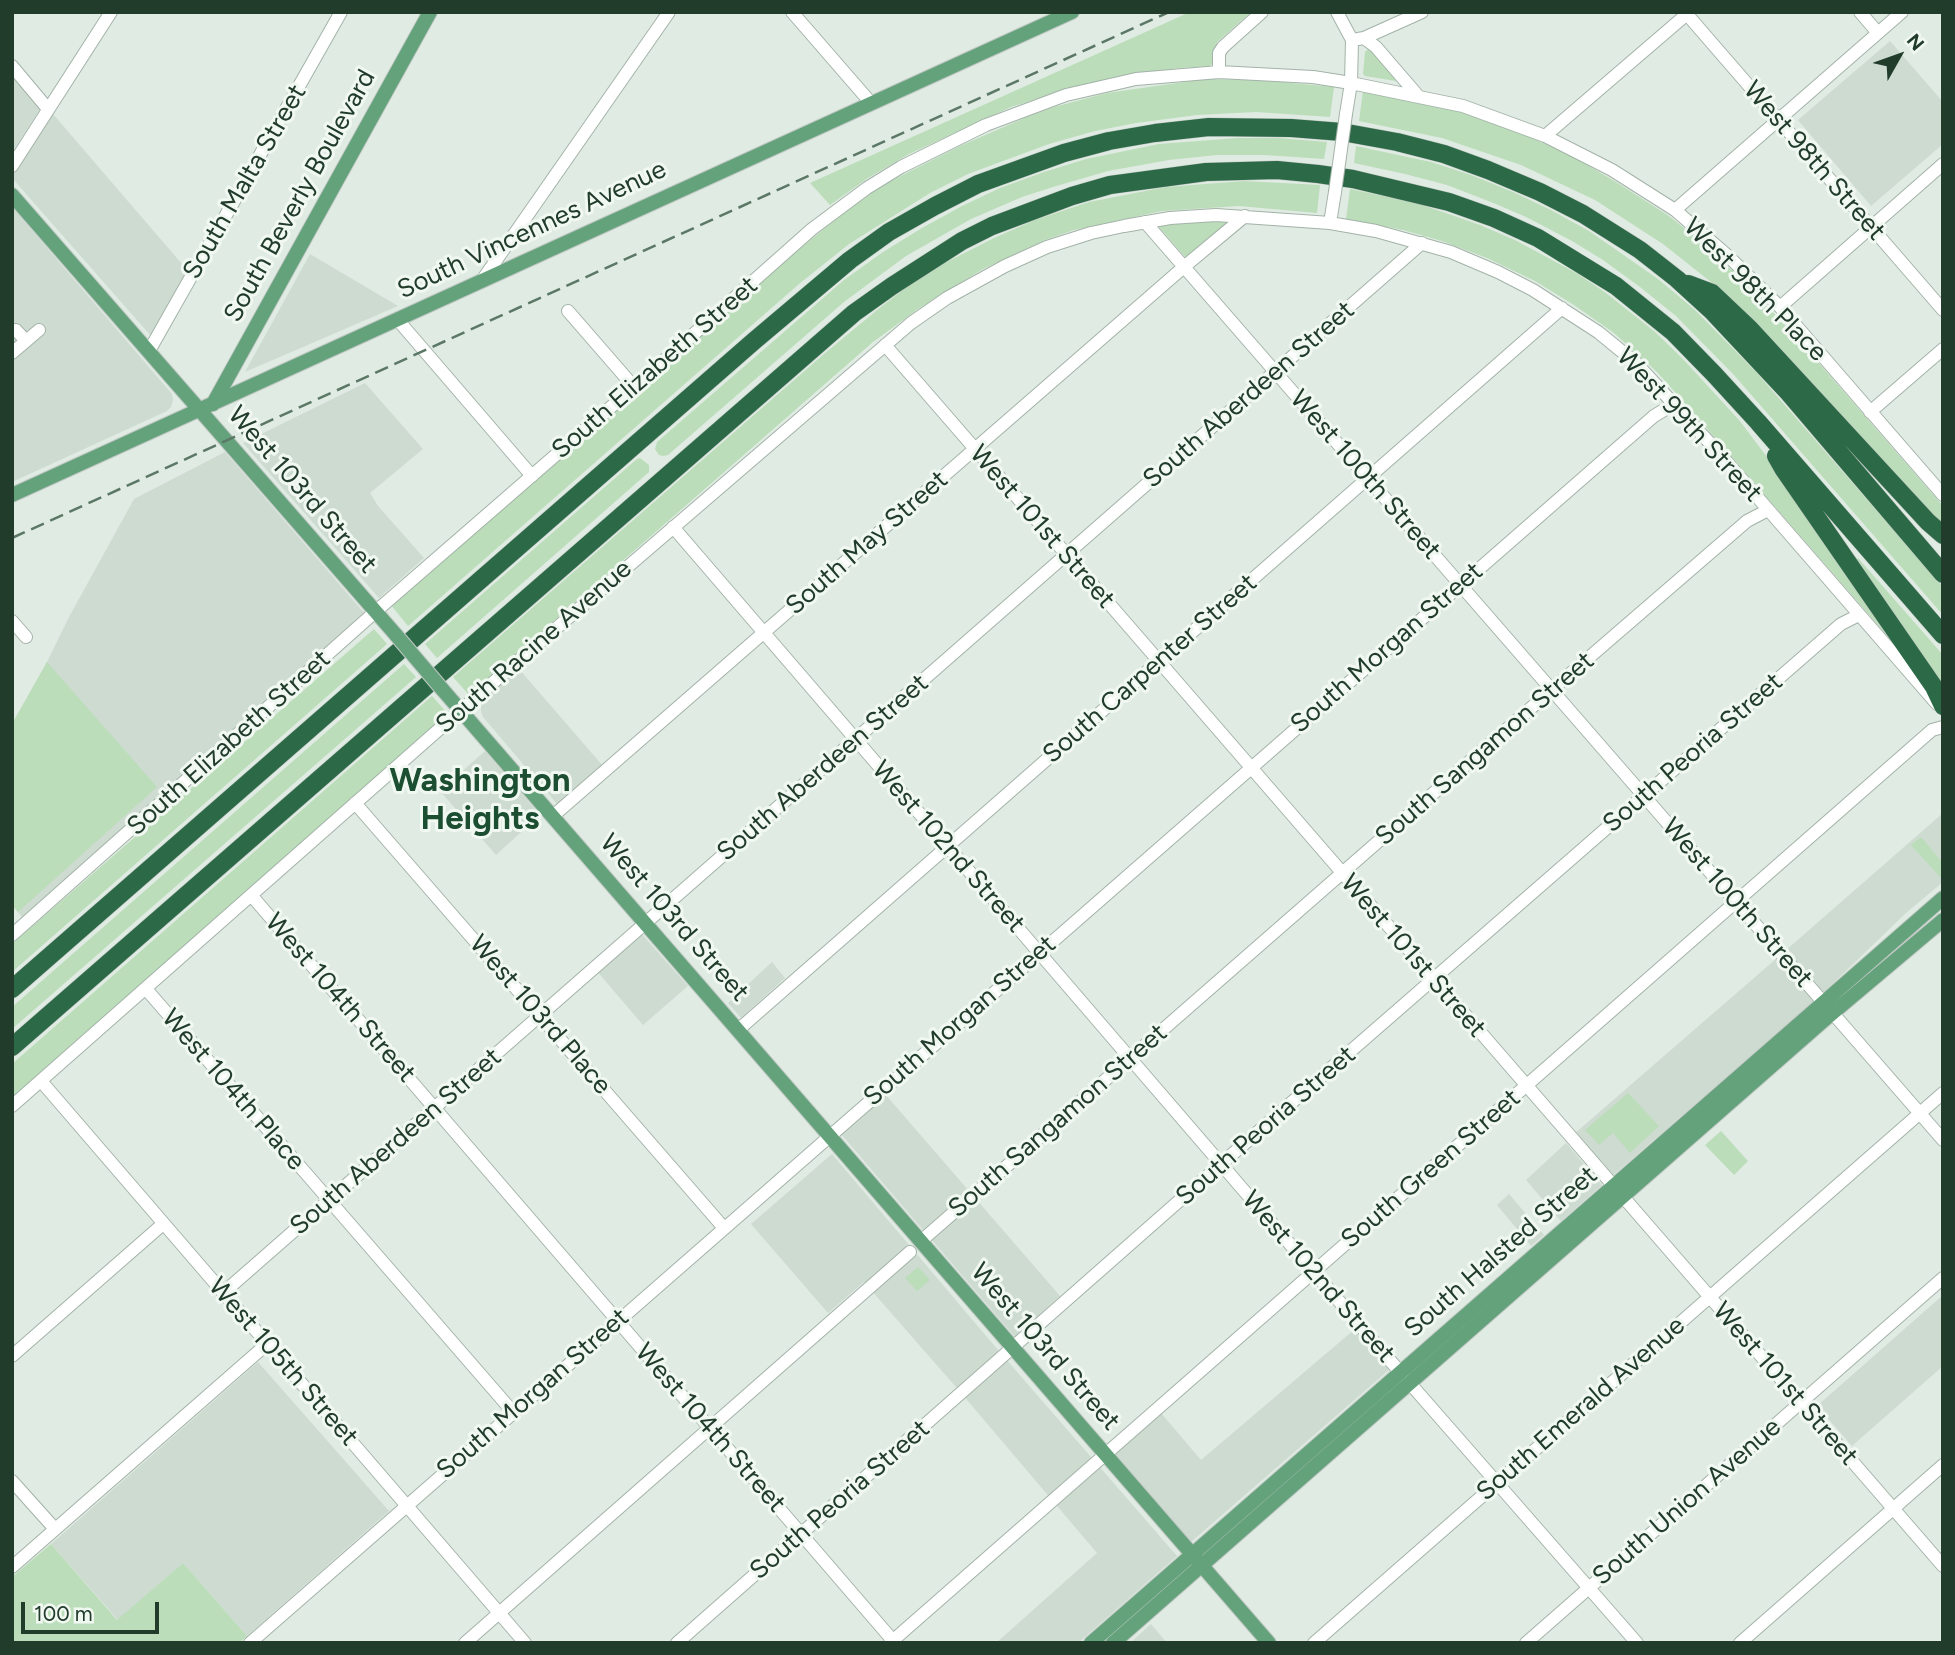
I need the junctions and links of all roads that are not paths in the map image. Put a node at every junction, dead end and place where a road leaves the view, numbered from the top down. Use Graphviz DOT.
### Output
graph roads {
  1 [pos="111,12"];
  2 [pos="341,12"];
  3 [pos="430,12"];
  4 [pos="669,12"];
  5 [pos="792,12"];
  6 [pos="1072,12"];
  7 [pos="1262,12"];
  8 [pos="1337,12"];
  9 [pos="1422,12"];
  10 [pos="1860,12"];
  11 [pos="1902,12"];
  12 [pos="1686,13"];
  13 [pos="1878,33"];
  14 [pos="1358,39"];
  15 [pos="12,66"];
  16 [pos="1219,72"];
  17 [pos="1351,82"];
  18 [pos="1419,97"];
  19 [pos="871,103"];
  20 [pos="48,109"];
  21 [pos="1779,120"];
  22 [pos="1545,136"];
  23 [pos="1943,164"];
  24 [pos="12,166"];
  25 [pos="12,195"];
  26 [pos="1675,210"];
  27 [pos="1245,216"];
  28 [pos="1145,222"];
  29 [pos="1330,223"];
  30 [pos="1871,226"];
  31 [pos="1422,243"];
  32 [pos="1185,266"];
  33 [pos="483,279"];
  34 [pos="1677,279"];
  35 [pos="1780,307"];
  36 [pos="1562,308"];
  37 [pos="1943,310"];
  38 [pos="568,311"];
  39 [pos="397,319"];
  40 [pos="14,328"];
  41 [pos="39,330"];
  42 [pos="26,341"];
  43 [pos="885,345"];
  44 [pos="1943,349"];
  45 [pos="149,351"];
  46 [pos="12,353"];
  47 [pos="1276,371"];
  48 [pos="634,387"];
  49 [pos="1674,404"];
  50 [pos="207,407"];
  51 [pos="1870,412"];
  52 [pos="1758,422"];
  53 [pos="975,449"];
  54 [pos="532,476"];
  55 [pos="1368,478"];
  56 [pos="12,495"];
  57 [pos="1943,495"];
  58 [pos="1768,510"];
  59 [pos="673,527"];
  60 [pos="1943,536"];
  61 [pos="1066,555"];
  62 [pos="1943,575"];
  63 [pos="1460,584"];
  64 [pos="376,612"];
  65 [pos="1859,615"];
  66 [pos="12,621"];
  67 [pos="764,632"];
  68 [pos="1943,635"];
  69 [pos="26,637"];
  70 [pos="1158,661"];
  71 [pos="1552,690"];
  72 [pos="1943,708"];
  73 [pos="461,710"];
  74 [pos="1943,727"];
  75 [pos="856,739"];
  76 [pos="1251,768"];
  77 [pos="1644,796"];
  78 [pos="355,803"];
  79 [pos="553,816"];
  80 [pos="947,845"];
  81 [pos="1342,873"];
  82 [pos="251,895"];
  83 [pos="1943,898"];
  84 [pos="1736,901"];
  85 [pos="1943,920"];
  86 [pos="646,923"];
  87 [pos="12,935"];
  88 [pos="1039,952"];
  89 [pos="1434,979"];
  90 [pos="12,989"];
  91 [pos="146,989"];
  92 [pos="1828,1008"];
  93 [pos="541,1015"];
  94 [pos="738,1030"];
  95 [pos="12,1046"];
  96 [pos="1130,1058"];
  97 [pos="41,1081"];
  98 [pos="1526,1086"];
  99 [pos="1943,1093"];
  100 [pos="12,1106"];
  101 [pos="434,1108"];
  102 [pos="1920,1113"];
  103 [pos="829,1135"];
  104 [pos="1943,1140"];
  105 [pos="1221,1164"];
  106 [pos="1617,1192"];
  107 [pos="328,1201"];
  108 [pos="163,1224"];
  109 [pos="724,1228"];
  110 [pos="921,1241"];
  111 [pos="910,1252"];
  112 [pos="1314,1272"];
  113 [pos="1943,1278"];
  114 [pos="223,1293"];
  115 [pos="1709,1297"];
  116 [pos="617,1320"];
  117 [pos="267,1344"];
  118 [pos="1013,1347"];
  119 [pos="12,1356"];
  120 [pos="1405,1378"];
  121 [pos="1801,1403"];
  122 [pos="513,1412"];
  123 [pos="710,1428"];
  124 [pos="1105,1454"];
  125 [pos="1943,1465"];
  126 [pos="12,1481"];
  127 [pos="1497,1483"];
  128 [pos="406,1506"];
  129 [pos="1893,1509"];
  130 [pos="55,1530"];
  131 [pos="801,1534"];
  132 [pos="1197,1559"];
  133 [pos="1943,1566"];
  134 [pos="12,1567"];
  135 [pos="1588,1588"];
  136 [pos="499,1613"];
  137 [pos="893,1642"];
  138 [pos="250,1643"];
  139 [pos="465,1643"];
  140 [pos="524,1643"];
  141 [pos="677,1643"];
  142 [pos="1091,1643"];
  143 [pos="1113,1643"];
  144 [pos="1269,1643"];
  145 [pos="1314,1643"];
  146 [pos="1526,1643"];
  147 [pos="1637,1643"];
  148 [pos="1740,1643"];
  1 -- 20 [label="street"];
  2 -- 45 [label="street, South Malta Street"];
  3 -- 50 [label="main road, South Beverly Boulevard"];
  4 -- 33 [label="street"];
  5 -- 19 [label="street"];
  6 -- 19 [label="main road, South Vincennes Avenue"];
  7 -- 16 [label="street"];
  8 -- 14 [label="street"];
  9 -- 14 [label="street"];
  10 -- 13 [label="street"];
  11 -- 13 [label="street"];
  12 -- 21 [label="street, West 98th Street"];
  12 -- 22 [label="street"];
  13 -- 21 [label="street"];
  14 -- 17 [label="street"];
  14 -- 18 [label="street"];
  15 -- 20 [label="street"];
  16 -- 17 [label="street, South Elizabeth Street"];
  16 -- 48 [label="street, South Elizabeth Street"];
  17 -- 18 [label="street, South Elizabeth Street"];
  17 -- 29 [label="street, bridge"];
  18 -- 22 [label="street, West 98th Place"];
  19 -- 33 [label="main road, South Vincennes Avenue"];
  20 -- 24 [label="street"];
  21 -- 26 [label="street"];
  21 -- 30 [label="street, West 98th Street"];
  22 -- 26 [label="street, West 98th Place"];
  23 -- 30 [label="street"];
  25 -- 45 [label="main road, West 103rd Street"];
  26 -- 35 [label="street, West 98th Place"];
  27 -- 28 [label="street, West 99th Street"];
  27 -- 29 [label="street, West 99th Street"];
  27 -- 32 [label="street, South May Street"];
  28 -- 32 [label="street, West 100th Street"];
  28 -- 43 [label="street, South Racine Avenue"];
  29 -- 31 [label="street, West 99th Street"];
  30 -- 35 [label="street"];
  30 -- 37 [label="street, West 98th Street"];
  31 -- 36 [label="street, West 99th Street"];
  31 -- 47 [label="street, South Aberdeen Street"];
  32 -- 47 [label="street, West 100th Street"];
  32 -- 53 [label="street, South May Street"];
  33 -- 39 [label="main road, South Vincennes Avenue"];
  34 -- 60 [label="highway"];
  34 -- 62 [label="highway"];
  34 -- 90 [label="highway"];
  35 -- 51 [label="street, West 98th Place"];
  36 -- 49 [label="street, West 99th Street"];
  36 -- 55 [label="street, South Carpenter Street"];
  38 -- 48 [label="street"];
  39 -- 50 [label="main road, South Vincennes Avenue"];
  39 -- 54 [label="street"];
  40 -- 42 [label="street"];
  41 -- 42 [label="street"];
  42 -- 46 [label="street"];
  43 -- 53 [label="street, West 101st Street"];
  43 -- 59 [label="street, South Racine Avenue"];
  44 -- 51 [label="street"];
  45 -- 50 [label="main road, West 103rd Street"];
  47 -- 55 [label="street, West 100th Street"];
  47 -- 61 [label="street, South Aberdeen Street"];
  48 -- 54 [label="street, South Elizabeth Street"];
  49 -- 58 [label="street, West 99th Street"];
  49 -- 63 [label="street, South Morgan Street"];
  50 -- 56 [label="main road, South Vincennes Avenue"];
  50 -- 64 [label="main road, West 103rd Street"];
  51 -- 57 [label="street, West 98th Place"];
  52 -- 68 [label="highway"];
  52 -- 72 [label="highway"];
  52 -- 95 [label="highway"];
  53 -- 61 [label="street, West 101st Street"];
  53 -- 67 [label="street, South May Street"];
  54 -- 64 [label="street, South Elizabeth Street"];
  55 -- 63 [label="street, West 100th Street"];
  55 -- 70 [label="street, South Carpenter Street"];
  58 -- 65 [label="street, West 99th Street"];
  58 -- 71 [label="street, South Sangamon Street"];
  59 -- 67 [label="street, West 102nd Street"];
  59 -- 73 [label="street, South Racine Avenue"];
  61 -- 70 [label="street, West 101st Street"];
  61 -- 75 [label="street, South Aberdeen Street"];
  63 -- 71 [label="street, West 100th Street"];
  63 -- 76 [label="street, South Morgan Street"];
  64 -- 73 [label="main road, West 103rd Street, bridge"];
  64 -- 87 [label="street, South Elizabeth Street"];
  65 -- 72 [label="street, West 99th Street"];
  65 -- 77 [label="street, South Peoria Street"];
  66 -- 69 [label="street"];
  67 -- 75 [label="street, West 102nd Street"];
  67 -- 79 [label="street, South May Street"];
  70 -- 76 [label="street, West 101st Street"];
  70 -- 80 [label="street, South Carpenter Street"];
  71 -- 77 [label="street, West 100th Street"];
  71 -- 81 [label="street, South Sangamon Street"];
  73 -- 78 [label="street, South Racine Avenue"];
  73 -- 79 [label="main road, West 103rd Street"];
  74 -- 84 [label="street, South Green Street"];
  75 -- 80 [label="street, West 102nd Street"];
  75 -- 86 [label="street, South Aberdeen Street"];
  76 -- 81 [label="street, West 101st Street"];
  76 -- 88 [label="street, South Morgan Street"];
  77 -- 84 [label="street, West 100th Street"];
  77 -- 89 [label="street, South Peoria Street"];
  78 -- 82 [label="street, South Racine Avenue"];
  78 -- 93 [label="street, West 103rd Place"];
  79 -- 86 [label="main road, West 103rd Street"];
  80 -- 88 [label="street, West 102nd Street"];
  80 -- 94 [label="street, South Carpenter Street"];
  81 -- 89 [label="street, West 101st Street"];
  81 -- 96 [label="street, South Sangamon Street"];
  82 -- 91 [label="street, South Racine Avenue"];
  82 -- 101 [label="street, West 104th Street"];
  83 -- 92 [label="main road, South Halsted Street"];
  84 -- 92 [label="street, West 100th Street"];
  84 -- 98 [label="street, South Green Street"];
  85 -- 92 [label="main road, South Halsted Street"];
  86 -- 93 [label="street, South Aberdeen Street"];
  86 -- 94 [label="main road, West 103rd Street"];
  88 -- 96 [label="street, West 102nd Street"];
  88 -- 103 [label="street, South Morgan Street"];
  89 -- 98 [label="street, West 101st Street"];
  89 -- 105 [label="street, South Peoria Street"];
  91 -- 97 [label="street, South Racine Avenue"];
  91 -- 107 [label="street, West 104th Place"];
  92 -- 102 [label="street, West 100th Street"];
  92 -- 106 [label="main road, South Halsted Street"];
  93 -- 101 [label="street, South Aberdeen Street"];
  93 -- 109 [label="street, West 103rd Place"];
  94 -- 103 [label="main road, West 103rd Street"];
  96 -- 105 [label="street, West 102nd Street"];
  96 -- 110 [label="street, South Sangamon Street"];
  97 -- 100 [label="street, South Racine Avenue"];
  97 -- 108 [label="street, West 105th Street"];
  98 -- 106 [label="street, West 101st Street"];
  98 -- 112 [label="street, South Green Street"];
  99 -- 102 [label="street, South Emerald Avenue"];
  101 -- 107 [label="street, South Aberdeen Street"];
  101 -- 116 [label="street, West 104th Street"];
  102 -- 104 [label="street, West 100th Street"];
  102 -- 115 [label="street, South Emerald Avenue"];
  103 -- 109 [label="street, South Morgan Street"];
  103 -- 110 [label="main road, West 103rd Street"];
  105 -- 112 [label="street, West 102nd Street"];
  105 -- 118 [label="street, South Peoria Street"];
  106 -- 115 [label="street, West 101st Street"];
  106 -- 120 [label="main road, South Halsted Street"];
  107 -- 114 [label="street, South Aberdeen Street"];
  107 -- 122 [label="street, West 104th Place"];
  108 -- 114 [label="street, West 105th Street"];
  108 -- 119 [label="street"];
  109 -- 116 [label="street, South Morgan Street"];
  110 -- 118 [label="main road, West 103rd Street"];
  111 -- 123 [label="street"];
  112 -- 120 [label="street, West 102nd Street"];
  112 -- 124 [label="street, South Green Street"];
  113 -- 121 [label="street, South Union Avenue"];
  114 -- 117 [label="street, West 105th Street"];
  115 -- 121 [label="street, West 101st Street"];
  115 -- 127 [label="street, South Emerald Avenue"];
  116 -- 122 [label="street, South Morgan Street"];
  116 -- 123 [label="street, West 104th Street"];
  117 -- 128 [label="street, West 105th Street"];
  117 -- 130 [label="street"];
  118 -- 124 [label="main road, West 103rd Street"];
  118 -- 131 [label="street, South Peoria Street"];
  120 -- 127 [label="street, West 102nd Street"];
  120 -- 132 [label="main road, South Halsted Street"];
  121 -- 129 [label="street, West 101st Street"];
  121 -- 135 [label="street, South Union Avenue"];
  122 -- 128 [label="street, South Morgan Street"];
  123 -- 131 [label="street, West 104th Street"];
  123 -- 136 [label="street"];
  124 -- 132 [label="main road, West 103rd Street"];
  124 -- 137 [label="street, South Green Street"];
  125 -- 129 [label="street"];
  126 -- 130 [label="street"];
  127 -- 135 [label="street, West 102nd Street"];
  127 -- 145 [label="street, South Emerald Avenue"];
  128 -- 136 [label="street, West 105th Street"];
  128 -- 138 [label="street, South Morgan Street"];
  129 -- 133 [label="street, West 101st Street"];
  129 -- 148 [label="street"];
  130 -- 134 [label="street"];
  131 -- 137 [label="street, West 104th Street"];
  131 -- 141 [label="street, South Peoria Street"];
  132 -- 142 [label="main road, South Halsted Street"];
  132 -- 143 [label="main road, South Halsted Street"];
  132 -- 144 [label="main road, West 103rd Street"];
  135 -- 146 [label="street, South Union Avenue"];
  135 -- 147 [label="street, West 102nd Street"];
  136 -- 139 [label="street"];
  136 -- 140 [label="street, West 105th Street"];
}
